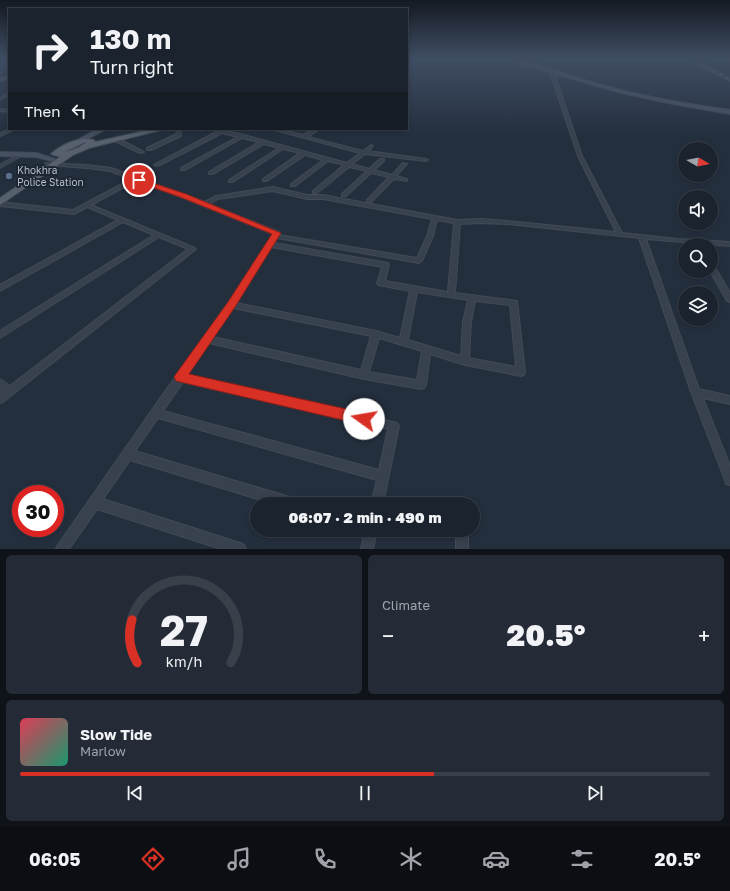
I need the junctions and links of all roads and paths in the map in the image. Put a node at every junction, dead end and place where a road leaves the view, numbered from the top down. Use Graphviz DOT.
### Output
graph roads {
  1 [pos="557,85"];
  2 [pos="595,85"];
  3 [pos="730,112"];
  4 [pos="11,130"];
  5 [pos="102,130"];
  6 [pos="150,130"];
  7 [pos="158,130"];
  8 [pos="178,130"];
  9 [pos="218,130"];
  10 [pos="277,130"];
  11 [pos="287,130"];
  12 [pos="315,130"];
  13 [pos="222,131"];
  14 [pos="284,132"];
  15 [pos="0,135"];
  16 [pos="184,136"];
  17 [pos="242,136"];
  18 [pos="304,137"];
  19 [pos="119,140"];
  20 [pos="77,142"];
  21 [pos="263,142"];
  22 [pos="90,143"];
  23 [pos="371,146"];
  24 [pos="283,148"];
  25 [pos="147,151"];
  26 [pos="363,152"];
  27 [pos="304,153"];
  28 [pos="0,154"];
  29 [pos="21,155"];
  30 [pos="36,155"];
  31 [pos="54,158"];
  32 [pos="327,159"];
  33 [pos="382,160"];
  34 [pos="426,160"];
  35 [pos="405,164"];
  36 [pos="156,165"];
  37 [pos="348,165"];
  38 [pos="0,167"];
  39 [pos="183,169"];
  40 [pos="370,171"];
  41 [pos="211,173"];
  42 [pos="393,177"];
  43 [pos="265,180"];
  44 [pos="405,180"];
  45 [pos="231,181"];
  46 [pos="124,184"];
  47 [pos="294,185"];
  48 [pos="315,192"];
  49 [pos="344,195"];
  50 [pos="0,197"];
  51 [pos="369,201"];
  52 [pos="0,203"];
  53 [pos="205,204"];
  54 [pos="86,205"];
  55 [pos="435,218"];
  56 [pos="121,221"];
  57 [pos="457,222"];
  58 [pos="620,234"];
  59 [pos="158,235"];
  60 [pos="275,236"];
  61 [pos="642,237"];
  62 [pos="678,242"];
  63 [pos="718,244"];
  64 [pos="730,244"];
  65 [pos="271,245"];
  66 [pos="718,278"];
  67 [pos="0,288"];
  68 [pos="414,288"];
  69 [pos="451,294"];
  70 [pos="472,298"];
  71 [pos="730,299"];
  72 [pos="231,305"];
  73 [pos="376,334"];
  74 [pos="0,336"];
  75 [pos="207,339"];
  76 [pos="404,341"];
  77 [pos="427,349"];
  78 [pos="465,361"];
  79 [pos="364,375"];
  80 [pos="180,377"];
  81 [pos="0,383"];
  82 [pos="10,391"];
  83 [pos="696,392"];
  84 [pos="0,399"];
  85 [pos="730,400"];
  86 [pos="155,413"];
  87 [pos="127,454"];
  88 [pos="383,476"];
  89 [pos="730,480"];
  90 [pos="270,497"];
  91 [pos="378,497"];
  92 [pos="94,502"];
  93 [pos="370,537"];
  94 [pos="462,537"];
  95 [pos="62,549"];
  96 [pos="240,549"];
  97 [pos="367,549"];
  98 [pos="462,549"];
  1 -- 58 [label="street"];
  2 -- 3 [label="main road"];
  4 -- 15 [label="street"];
  5 -- 20 [label="main road"];
  5 -- 22 [label="main road"];
  6 -- 22 [label="main road"];
  7 -- 19 [label="main road"];
  8 -- 25 [label="street"];
  9 -- 13 [label="street"];
  10 -- 14 [label="street"];
  11 -- 14 [label="street"];
  12 -- 18 [label="street"];
  13 -- 17 [label="street"];
  13 -- 36 [label="street"];
  14 -- 18 [label="street"];
  16 -- 25 [label="street"];
  17 -- 21 [label="street"];
  17 -- 39 [label="street"];
  18 -- 26 [label="street"];
  19 -- 22 [label="main road"];
  19 -- 25 [label="street"];
  20 -- 22 [label="main road"];
  20 -- 31 [label="main road"];
  21 -- 24 [label="street"];
  21 -- 41 [label="street"];
  22 -- 31 [label="main road"];
  23 -- 26 [label="street"];
  24 -- 27 [label="street"];
  24 -- 45 [label="street"];
  26 -- 34 [label="street"];
  26 -- 37 [label="street"];
  27 -- 32 [label="street"];
  27 -- 43 [label="street"];
  28 -- 29 [label="main road"];
  29 -- 30 [label="main road"];
  29 -- 38 [label="street"];
  30 -- 31 [label="main road"];
  30 -- 31 [label="main road"];
  31 -- 50 [label="main road"];
  31 -- 52 [label="main road"];
  31 -- 53 [label="street"];
  32 -- 37 [label="street"];
  32 -- 47 [label="street"];
  33 -- 40 [label="street"];
  35 -- 42 [label="street"];
  37 -- 40 [label="street"];
  37 -- 48 [label="street"];
  40 -- 42 [label="street"];
  40 -- 49 [label="street"];
  42 -- 44 [label="street"];
  42 -- 51 [label="street"];
  46 -- 54 [label="street"];
  52 -- 54 [label="street"];
  53 -- 55 [label="street"];
  53 -- 60 [label="street"];
  54 -- 56 [label="street"];
  55 -- 57 [label="street"];
  55 -- 60 [label="street"];
  56 -- 59 [label="street"];
  56 -- 67 [label="street"];
  57 -- 58 [label="street"];
  57 -- 69 [label="street"];
  58 -- 61 [label="street"];
  59 -- 74 [label="street"];
  59 -- 82 [label="street"];
  60 -- 65 [label="street"];
  61 -- 62 [label="street"];
  61 -- 83 [label="street"];
  63 -- 64 [label="street"];
  65 -- 68 [label="street"];
  65 -- 72 [label="street"];
  66 -- 71 [label="street"];
  68 -- 69 [label="street"];
  68 -- 76 [label="street"];
  69 -- 70 [label="street"];
  70 -- 78 [label="street"];
  70 -- 78 [label="street"];
  72 -- 73 [label="street"];
  72 -- 75 [label="street"];
  73 -- 76 [label="street"];
  73 -- 79 [label="street"];
  75 -- 79 [label="street"];
  75 -- 80 [label="street"];
  76 -- 77 [label="street"];
  77 -- 78 [label="street"];
  77 -- 79 [label="street"];
  80 -- 86 [label="street"];
  80 -- 88 [label="street"];
  81 -- 82 [label="street"];
  82 -- 84 [label="street"];
  83 -- 85 [label="street"];
  83 -- 89 [label="street"];
  86 -- 87 [label="street"];
  86 -- 88 [label="street"];
  87 -- 90 [label="street"];
  87 -- 92 [label="street"];
  88 -- 91 [label="street"];
  92 -- 95 [label="street"];
  92 -- 96 [label="street"];
  93 -- 97 [label="street"];
  94 -- 98 [label="street"];
}
